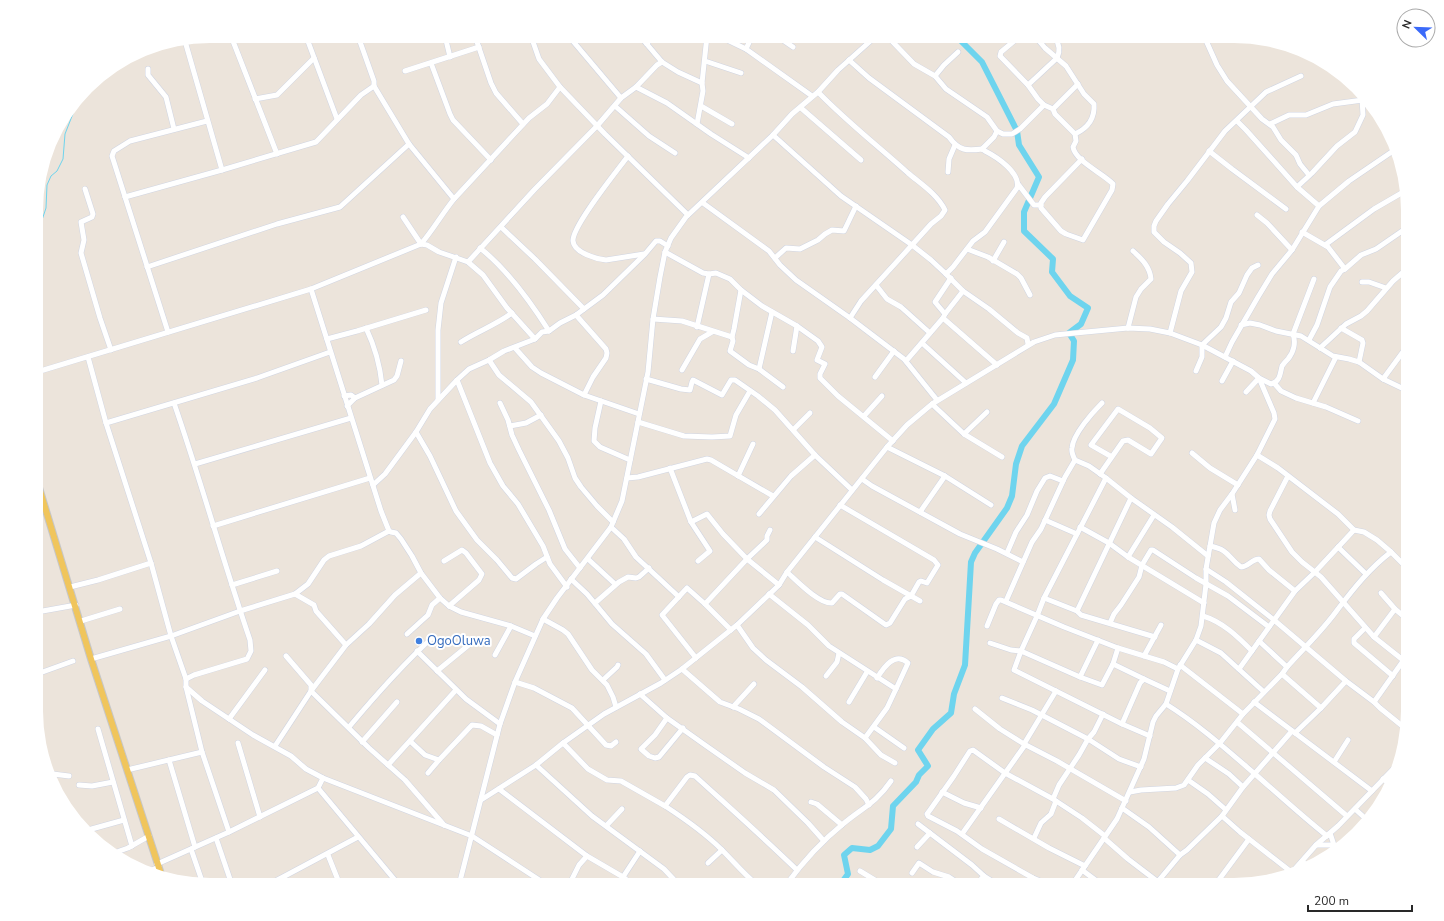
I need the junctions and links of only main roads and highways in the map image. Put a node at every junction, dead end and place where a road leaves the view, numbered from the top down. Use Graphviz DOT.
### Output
graph roads {
  1 [pos="43,500"];
  2 [pos="159,870"];
  1 -- 2 [label="main road"];
}
